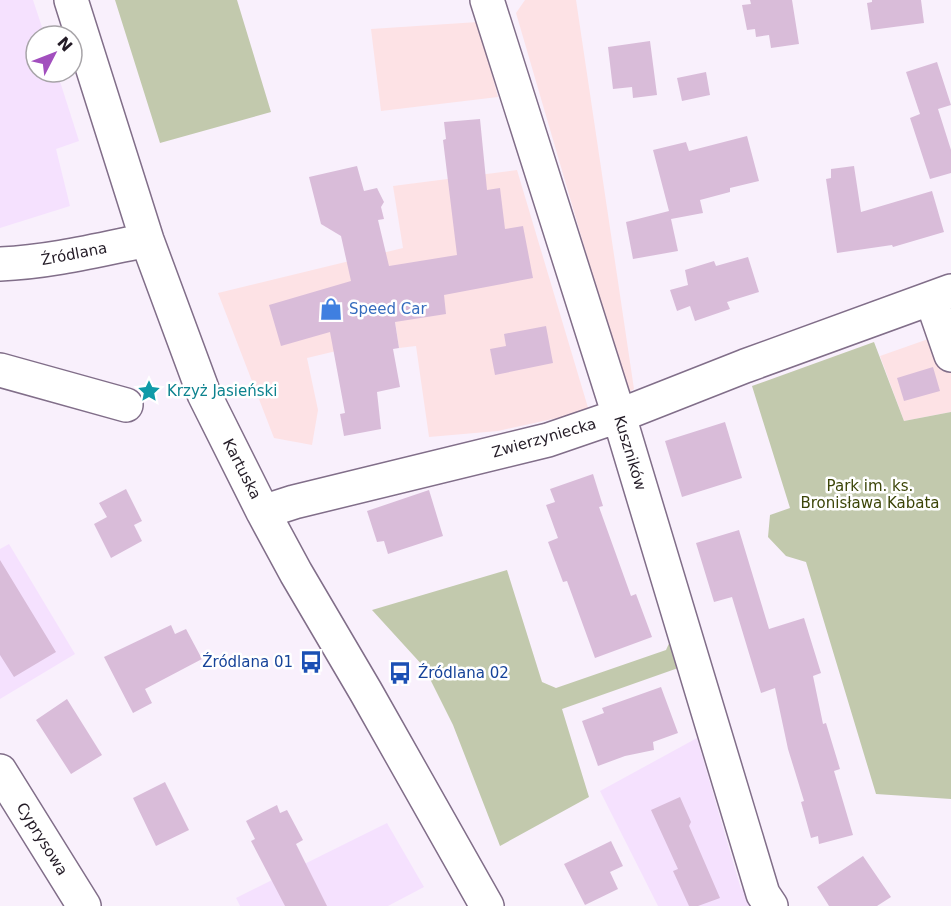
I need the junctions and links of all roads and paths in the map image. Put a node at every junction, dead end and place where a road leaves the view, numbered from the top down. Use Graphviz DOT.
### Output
graph roads {
  1 [pos="71,0"];
  2 [pos="487,0"];
  3 [pos="147,240"];
  4 [pos="0,264"];
  5 [pos="943,300"];
  6 [pos="951,355"];
  7 [pos="0,370"];
  8 [pos="126,405"];
  9 [pos="618,416"];
  10 [pos="263,512"];
  11 [pos="0,771"];
  12 [pos="84,906"];
  13 [pos="487,906"];
  14 [pos="771,906"];
  1 -- 3 [label="street, Kartuska"];
  2 -- 9 [label="street, Kuszników"];
  3 -- 4 [label="street, Źródlana"];
  3 -- 10 [label="street, Kartuska"];
  5 -- 6 [label="street"];
  5 -- 9 [label="street, Zwierzyniecka"];
  7 -- 8 [label="street"];
  9 -- 10 [label="street, Zwierzyniecka"];
  9 -- 14 [label="street, Kuszników"];
  10 -- 13 [label="street, Kartuska"];
  11 -- 12 [label="street, Cyprysowa"];
}
